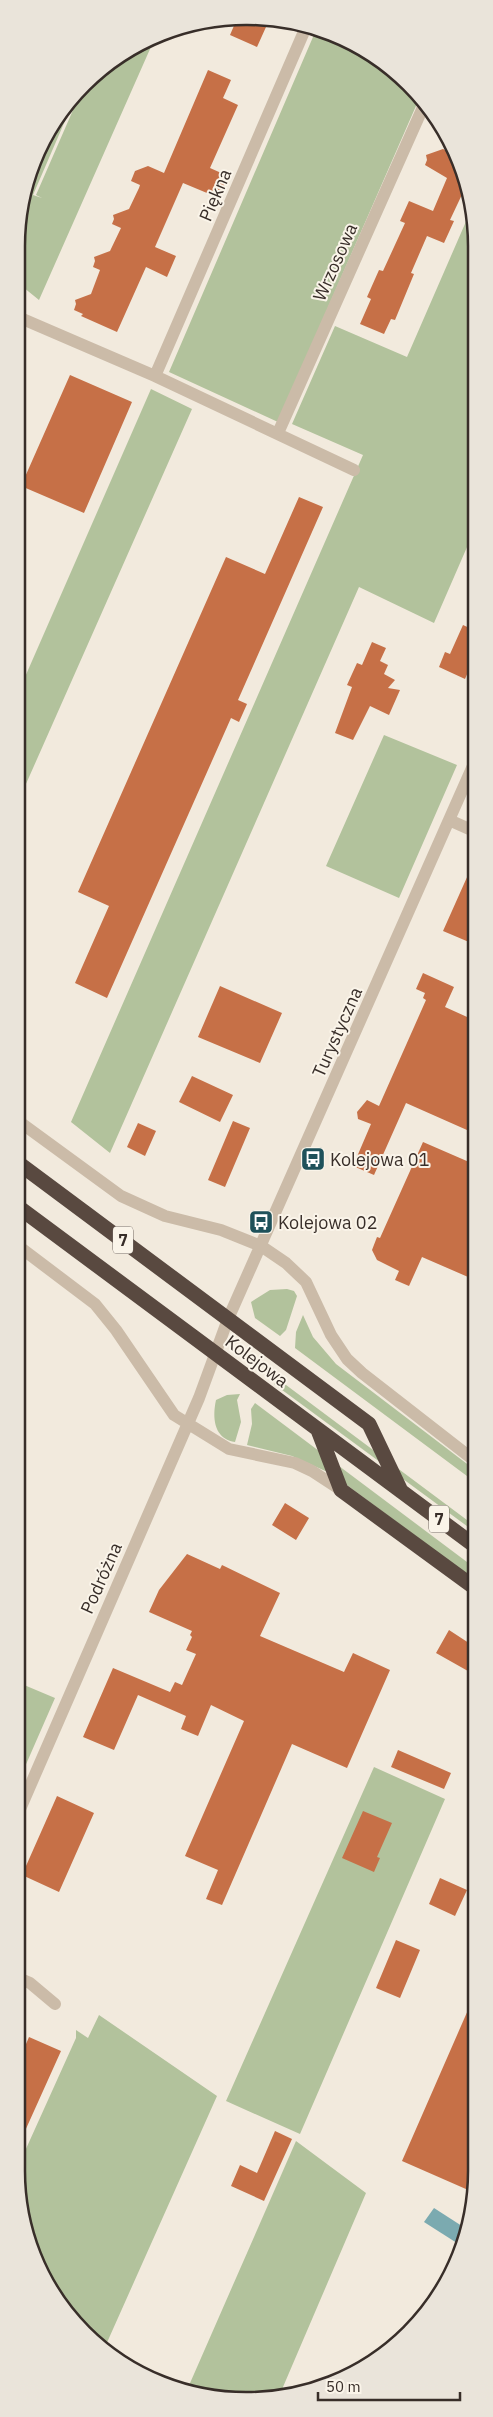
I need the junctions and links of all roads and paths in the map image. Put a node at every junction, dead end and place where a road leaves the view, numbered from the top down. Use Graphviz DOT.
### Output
graph roads {
  1 [pos="303,33"];
  2 [pos="421,111"];
  3 [pos="25,320"];
  4 [pos="155,376"];
  5 [pos="278,433"];
  6 [pos="354,470"];
  7 [pos="468,776"];
  8 [pos="449,820"];
  9 [pos="468,828"];
  10 [pos="25,1126"];
  11 [pos="25,1168"];
  12 [pos="25,1212"];
  13 [pos="261,1246"];
  14 [pos="25,1251"];
  15 [pos="228,1319"];
  16 [pos="216,1354"];
  17 [pos="187,1424"];
  18 [pos="317,1429"];
  19 [pos="468,1456"];
  20 [pos="341,1490"];
  21 [pos="402,1492"];
  22 [pos="468,1541"];
  23 [pos="468,1583"];
  24 [pos="25,1798"];
  25 [pos="25,1981"];
  26 [pos="55,2004"];
  1 -- 4 [label="street, Piękna"];
  2 -- 5 [label="street, Wrzosowa"];
  3 -- 4 [label="street"];
  4 -- 5 [label="street"];
  5 -- 6 [label="street"];
  7 -- 8 [label="street, Turystyczna"];
  8 -- 9 [label="street"];
  8 -- 13 [label="street, Turystyczna"];
  10 -- 13 [label="street"];
  11 -- 15 [label="highway, Kolejowa / 7"];
  12 -- 16 [label="highway, Kolejowa / 7"];
  13 -- 15 [label="street, Turystyczna"];
  13 -- 19 [label="street"];
  14 -- 17 [label="street"];
  15 -- 16 [label="street, Turystyczna"];
  15 -- 21 [label="highway, Kolejowa / 7"];
  16 -- 17 [label="street, Podróżna"];
  16 -- 18 [label="highway, Kolejowa / 7"];
  17 -- 20 [label="street"];
  17 -- 24 [label="street, Podróżna"];
  18 -- 20 [label="highway"];
  18 -- 21 [label="highway, Kolejowa / 7"];
  20 -- 23 [label="highway"];
  21 -- 22 [label="highway, Kolejowa / 7"];
  25 -- 26 [label="street"];
}
